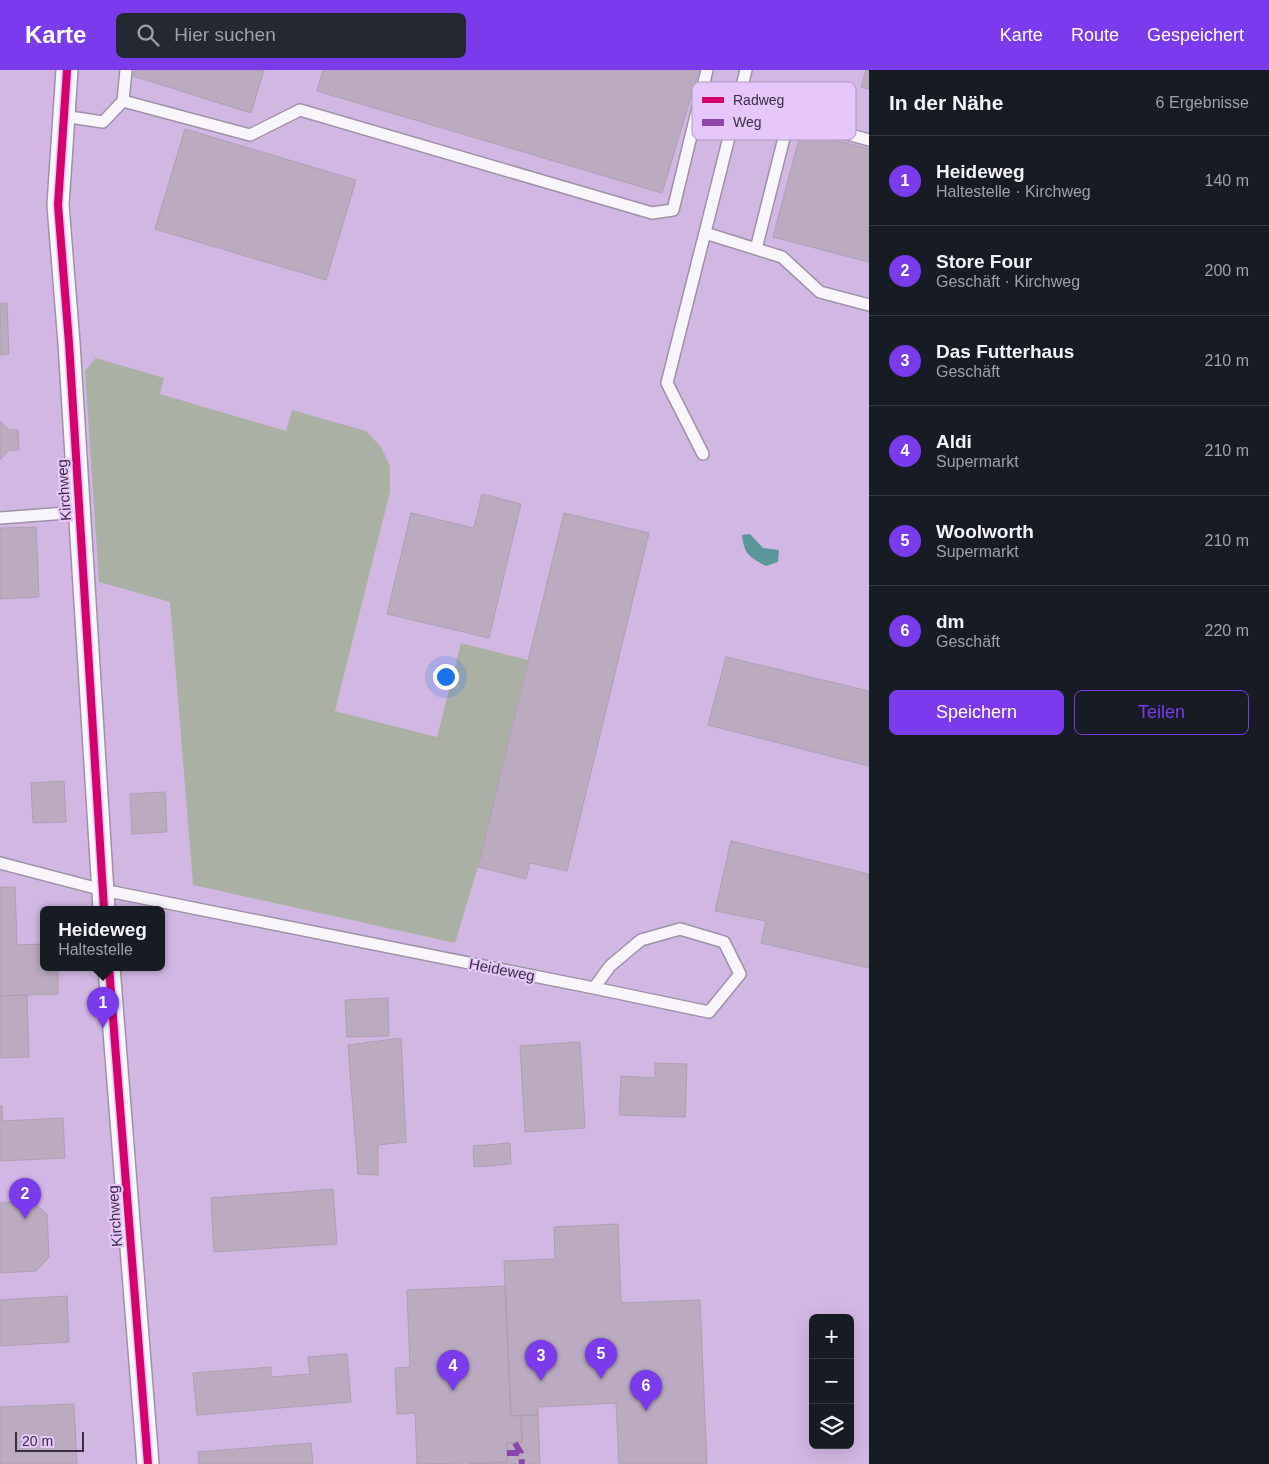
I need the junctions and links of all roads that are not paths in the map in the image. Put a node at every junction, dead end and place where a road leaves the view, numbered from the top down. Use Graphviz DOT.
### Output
graph roads {
  1 [pos="67,70"];
  2 [pos="126,70"];
  3 [pos="123,101"];
  4 [pos="63,116"];
  5 [pos="692,132"];
  6 [pos="856,136"];
  7 [pos="728,140"];
  8 [pos="784,140"];
  9 [pos="869,140"];
  10 [pos="705,233"];
  11 [pos="756,249"];
  12 [pos="869,305"];
  13 [pos="703,454"];
  14 [pos="80,512"];
  15 [pos="0,518"];
  16 [pos="0,863"];
  17 [pos="104,900"];
  18 [pos="137,906"];
  19 [pos="165,911"];
  20 [pos="109,971"];
  21 [pos="594,988"];
  22 [pos="148,1464"];
  1 -- 4 [label="street, Kirchweg"];
  2 -- 3 [label="lane"];
  3 -- 4 [label="lane"];
  3 -- 5 [label="lane"];
  4 -- 14 [label="street, Kirchweg"];
  6 -- 9 [label="lane"];
  7 -- 10 [label="lane"];
  8 -- 11 [label="lane"];
  10 -- 11 [label="lane"];
  10 -- 13 [label="lane"];
  11 -- 12 [label="lane"];
  14 -- 15 [label="lane"];
  14 -- 17 [label="street, Kirchweg"];
  16 -- 17 [label="lane, Heideweg"];
  17 -- 18 [label="lane, Heideweg"];
  19 -- 21 [label="lane, Heideweg"];
  20 -- 22 [label="street, Kirchweg"];
  21 -- 21 [label="lane, Heideweg"];
}
